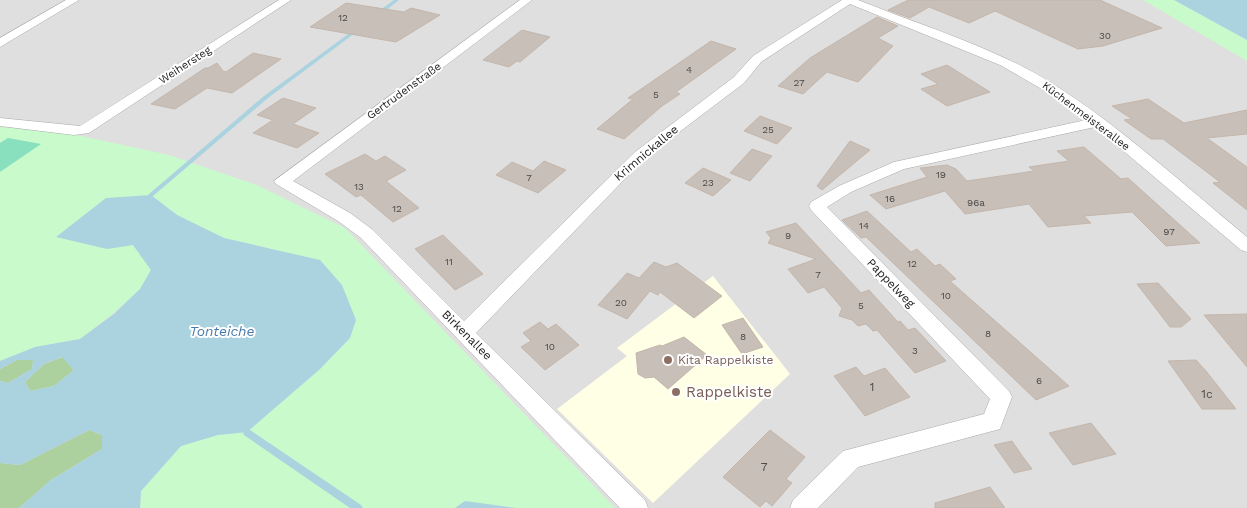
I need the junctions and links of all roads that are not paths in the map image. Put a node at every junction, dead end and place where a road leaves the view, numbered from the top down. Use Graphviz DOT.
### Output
graph roads {
  1 [pos="74,0"];
  2 [pos="286,0"];
  3 [pos="527,0"];
  4 [pos="849,0"];
  5 [pos="0,43"];
  6 [pos="0,122"];
  7 [pos="1098,122"];
  8 [pos="282,181"];
  9 [pos="1247,246"];
  10 [pos="465,332"];
  11 [pos="636,508"];
  12 [pos="802,508"];
  1 -- 5 [label="street"];
  2 -- 6 [label="street, Weihersteg"];
  3 -- 8 [label="street, Gertrudenstraße"];
  4 -- 7 [label="street, Küchenmeisterallee"];
  4 -- 10 [label="street, Krimnickallee"];
  7 -- 9 [label="street, Küchenmeisterallee"];
  7 -- 12 [label="street, Pappelweg"];
  8 -- 10 [label="street, Birkenallee"];
  10 -- 11 [label="street, Birkenallee"];
}
